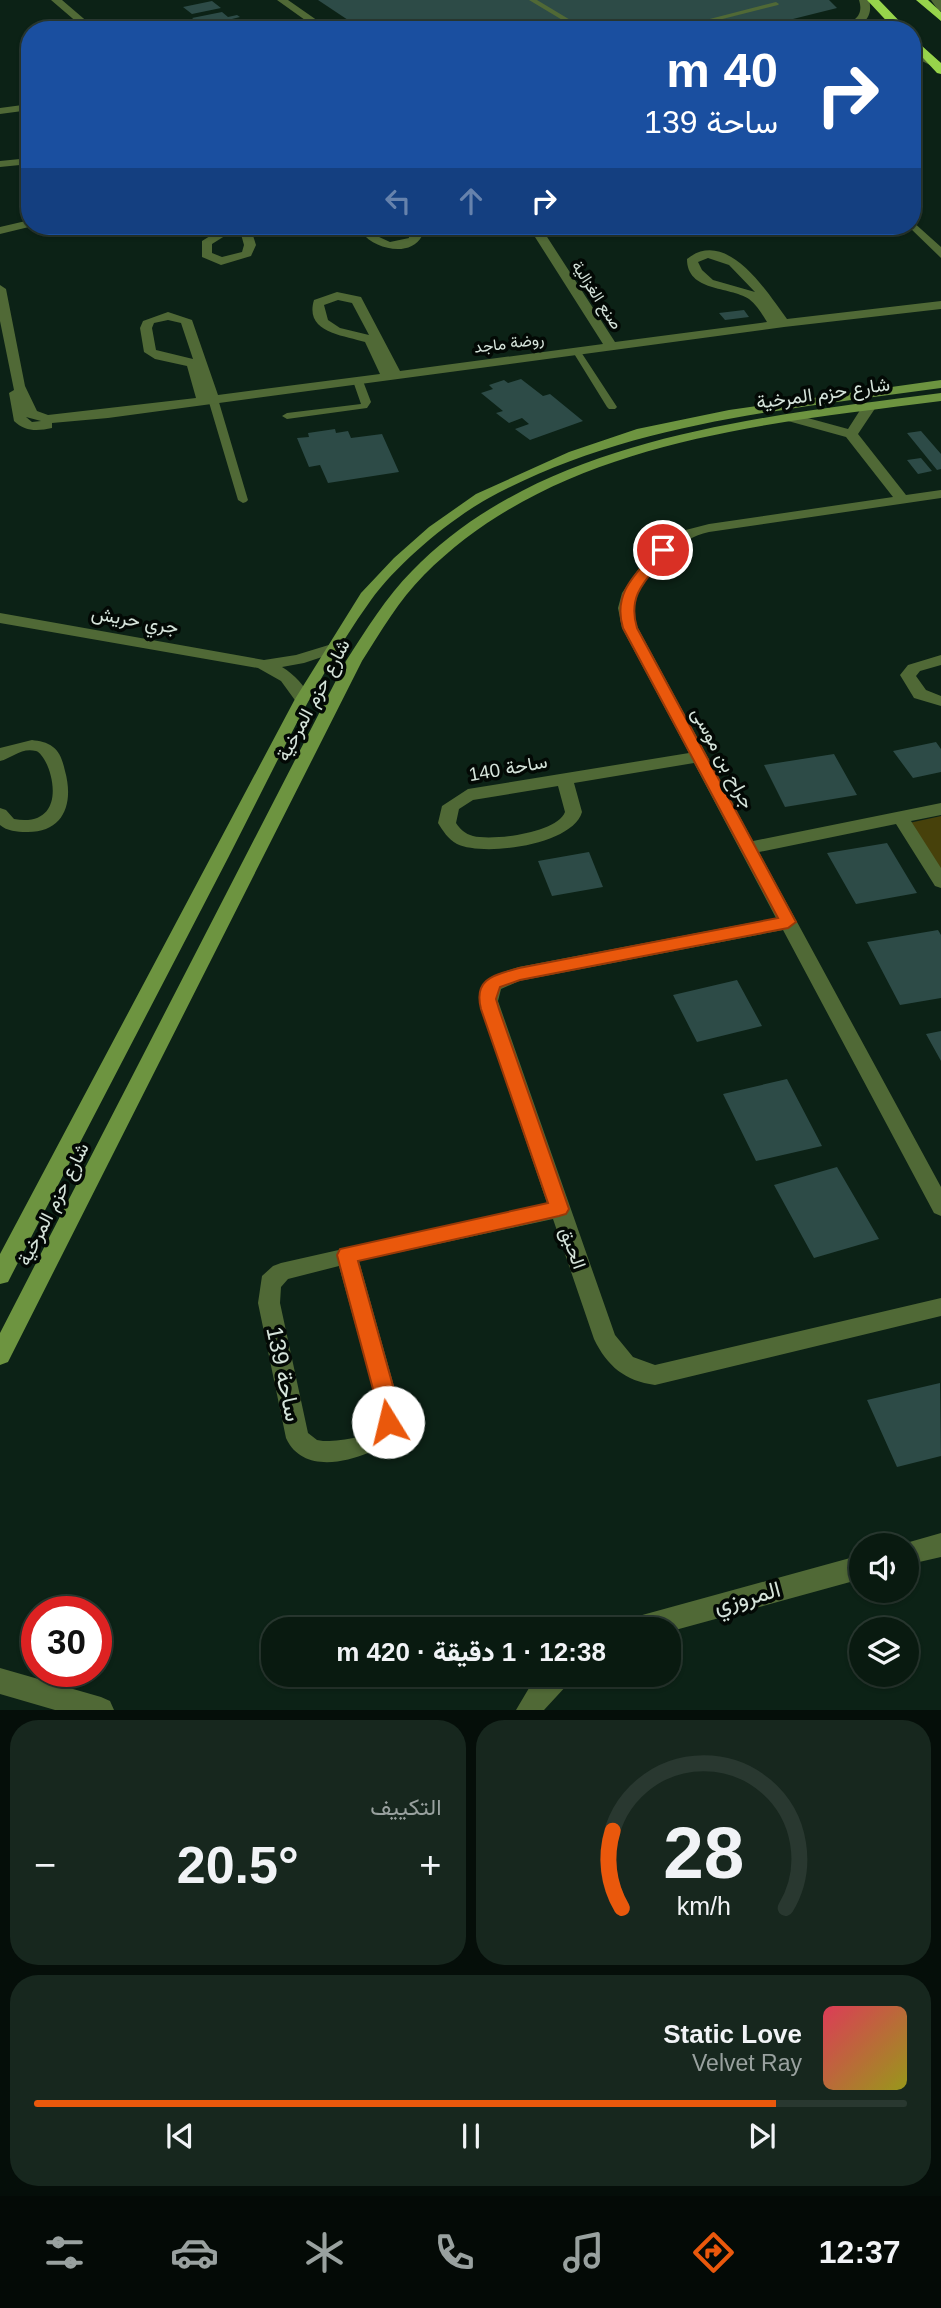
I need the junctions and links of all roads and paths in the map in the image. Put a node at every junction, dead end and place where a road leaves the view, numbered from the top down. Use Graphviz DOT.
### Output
graph roads {
  1 [pos="56,0"];
  2 [pos="282,0"];
  3 [pos="532,0"];
  4 [pos="864,0"];
  5 [pos="873,0"];
  6 [pos="922,0"];
  7 [pos="936,0"];
  8 [pos="747,4"];
  9 [pos="776,4"];
  10 [pos="941,8"];
  11 [pos="755,9"];
  12 [pos="941,18"];
  13 [pos="81,21"];
  14 [pos="313,21"];
  15 [pos="568,21"];
  16 [pos="706,21"];
  17 [pos="858,21"];
  18 [pos="893,21"];
  19 [pos="921,49"];
  20 [pos="921,57"];
  21 [pos="938,67"];
  22 [pos="21,108"];
  23 [pos="0,111"];
  24 [pos="21,162"];
  25 [pos="0,164"];
  26 [pos="21,222"];
  27 [pos="0,224"];
  28 [pos="21,224"];
  29 [pos="0,231"];
  30 [pos="921,233"];
  31 [pos="219,235"];
  32 [pos="247,235"];
  33 [pos="370,235"];
  34 [pos="416,235"];
  35 [pos="540,235"];
  36 [pos="941,254"];
  37 [pos="748,278"];
  38 [pos="0,289"];
  39 [pos="732,290"];
  40 [pos="941,302"];
  41 [pos="3,317"];
  42 [pos="370,322"];
  43 [pos="780,323"];
  44 [pos="354,335"];
  45 [pos="196,346"];
  46 [pos="611,347"];
  47 [pos="577,352"];
  48 [pos="177,359"];
  49 [pos="392,376"];
  50 [pos="358,381"];
  51 [pos="941,384"];
  52 [pos="941,397"];
  53 [pos="208,400"];
  54 [pos="612,407"];
  55 [pos="869,407"];
  56 [pos="287,416"];
  57 [pos="793,418"];
  58 [pos="851,434"];
  59 [pos="941,494"];
  60 [pos="243,500"];
  61 [pos="904,500"];
  62 [pos="0,618"];
  63 [pos="332,649"];
  64 [pos="941,660"];
  65 [pos="262,664"];
  66 [pos="303,699"];
  67 [pos="941,701"];
  68 [pos="1,754"];
  69 [pos="699,757"];
  70 [pos="564,779"];
  71 [pos="941,809"];
  72 [pos="0,814"];
  73 [pos="900,817"];
  74 [pos="747,848"];
  75 [pos="941,882"];
  76 [pos="788,922"];
  77 [pos="941,1207"];
  78 [pos="559,1209"];
  79 [pos="347,1255"];
  80 [pos="0,1275"];
  81 [pos="941,1307"];
  82 [pos="0,1355"];
  83 [pos="941,1545"];
  84 [pos="919,1551"];
  85 [pos="849,1570"];
  86 [pos="679,1617"];
  87 [pos="0,1681"];
  88 [pos="546,1687"];
  89 [pos="101,1710"];
  90 [pos="529,1710"];
  1 -- 13 [label="street"];
  2 -- 14 [label="street"];
  3 -- 15 [label="lane"];
  4 -- 17 [label="street"];
  5 -- 18 [label="highway"];
  6 -- 12 [label="highway"];
  7 -- 10 [label="street"];
  8 -- 11 [label="lane"];
  9 -- 11 [label="lane"];
  11 -- 16 [label="lane"];
  19 -- 21 [label="highway"];
  20 -- 21 [label="street"];
  22 -- 23 [label="street"];
  24 -- 25 [label="street"];
  26 -- 27 [label="street"];
  28 -- 29 [label="street"];
  30 -- 36 [label="street"];
  31 -- 32 [label="street"];
  33 -- 34 [label="street"];
  35 -- 46 [label="street, صنع الغزالية"];
  37 -- 39 [label="street"];
  37 -- 39 [label="street"];
  37 -- 43 [label="street"];
  38 -- 41 [label="street, روضة ماجد"];
  39 -- 43 [label="street"];
  40 -- 43 [label="street, روضة ماجد"];
  41 -- 53 [label="street, روضة ماجد"];
  42 -- 44 [label="street"];
  42 -- 44 [label="street"];
  42 -- 49 [label="street"];
  43 -- 46 [label="street, روضة ماجد"];
  44 -- 49 [label="street"];
  45 -- 48 [label="street"];
  45 -- 48 [label="street"];
  45 -- 53 [label="street"];
  46 -- 47 [label="street, روضة ماجد"];
  47 -- 49 [label="street, روضة ماجد"];
  47 -- 54 [label="lane"];
  48 -- 53 [label="street"];
  49 -- 50 [label="street, روضة ماجد"];
  50 -- 53 [label="street, روضة ماجد"];
  50 -- 56 [label="lane"];
  51 -- 63 [label="street, شارع حزم المرخية"];
  52 -- 55 [label="street, شارع حزم المرخية"];
  53 -- 60 [label="lane"];
  55 -- 57 [label="street, شارع حزم المرخية"];
  55 -- 58 [label="street"];
  57 -- 58 [label="street"];
  57 -- 82 [label="street, شارع حزم المرخية"];
  58 -- 61 [label="street"];
  59 -- 61 [label="street, جراح بن موسى"];
  61 -- 69 [label="street, جراح بن موسى"];
  62 -- 65 [label="street, جري حريش"];
  63 -- 65 [label="street, جري حريش"];
  63 -- 66 [label="street, شارع حزم المرخية"];
  64 -- 67 [label="street"];
  65 -- 66 [label="street, جري حريش"];
  66 -- 80 [label="street, شارع حزم المرخية"];
  68 -- 72 [label="street"];
  69 -- 70 [label="street, ساحة 140"];
  69 -- 74 [label="street, جراح بن موسى"];
  70 -- 70 [label="street, ساحة 140"];
  71 -- 73 [label="street"];
  73 -- 74 [label="street"];
  73 -- 75 [label="street"];
  74 -- 76 [label="street, جراح بن موسى"];
  76 -- 77 [label="street, جراح بن موسى"];
  76 -- 78 [label="street, الحبق"];
  78 -- 79 [label="street, ساحة 139"];
  78 -- 81 [label="street, الحبق"];
  79 -- 79 [label="street, ساحة 139"];
  83 -- 84 [label="street"];
  85 -- 86 [label="street, المروزي"];
  87 -- 89 [label="street"];
  88 -- 90 [label="street"];
}
